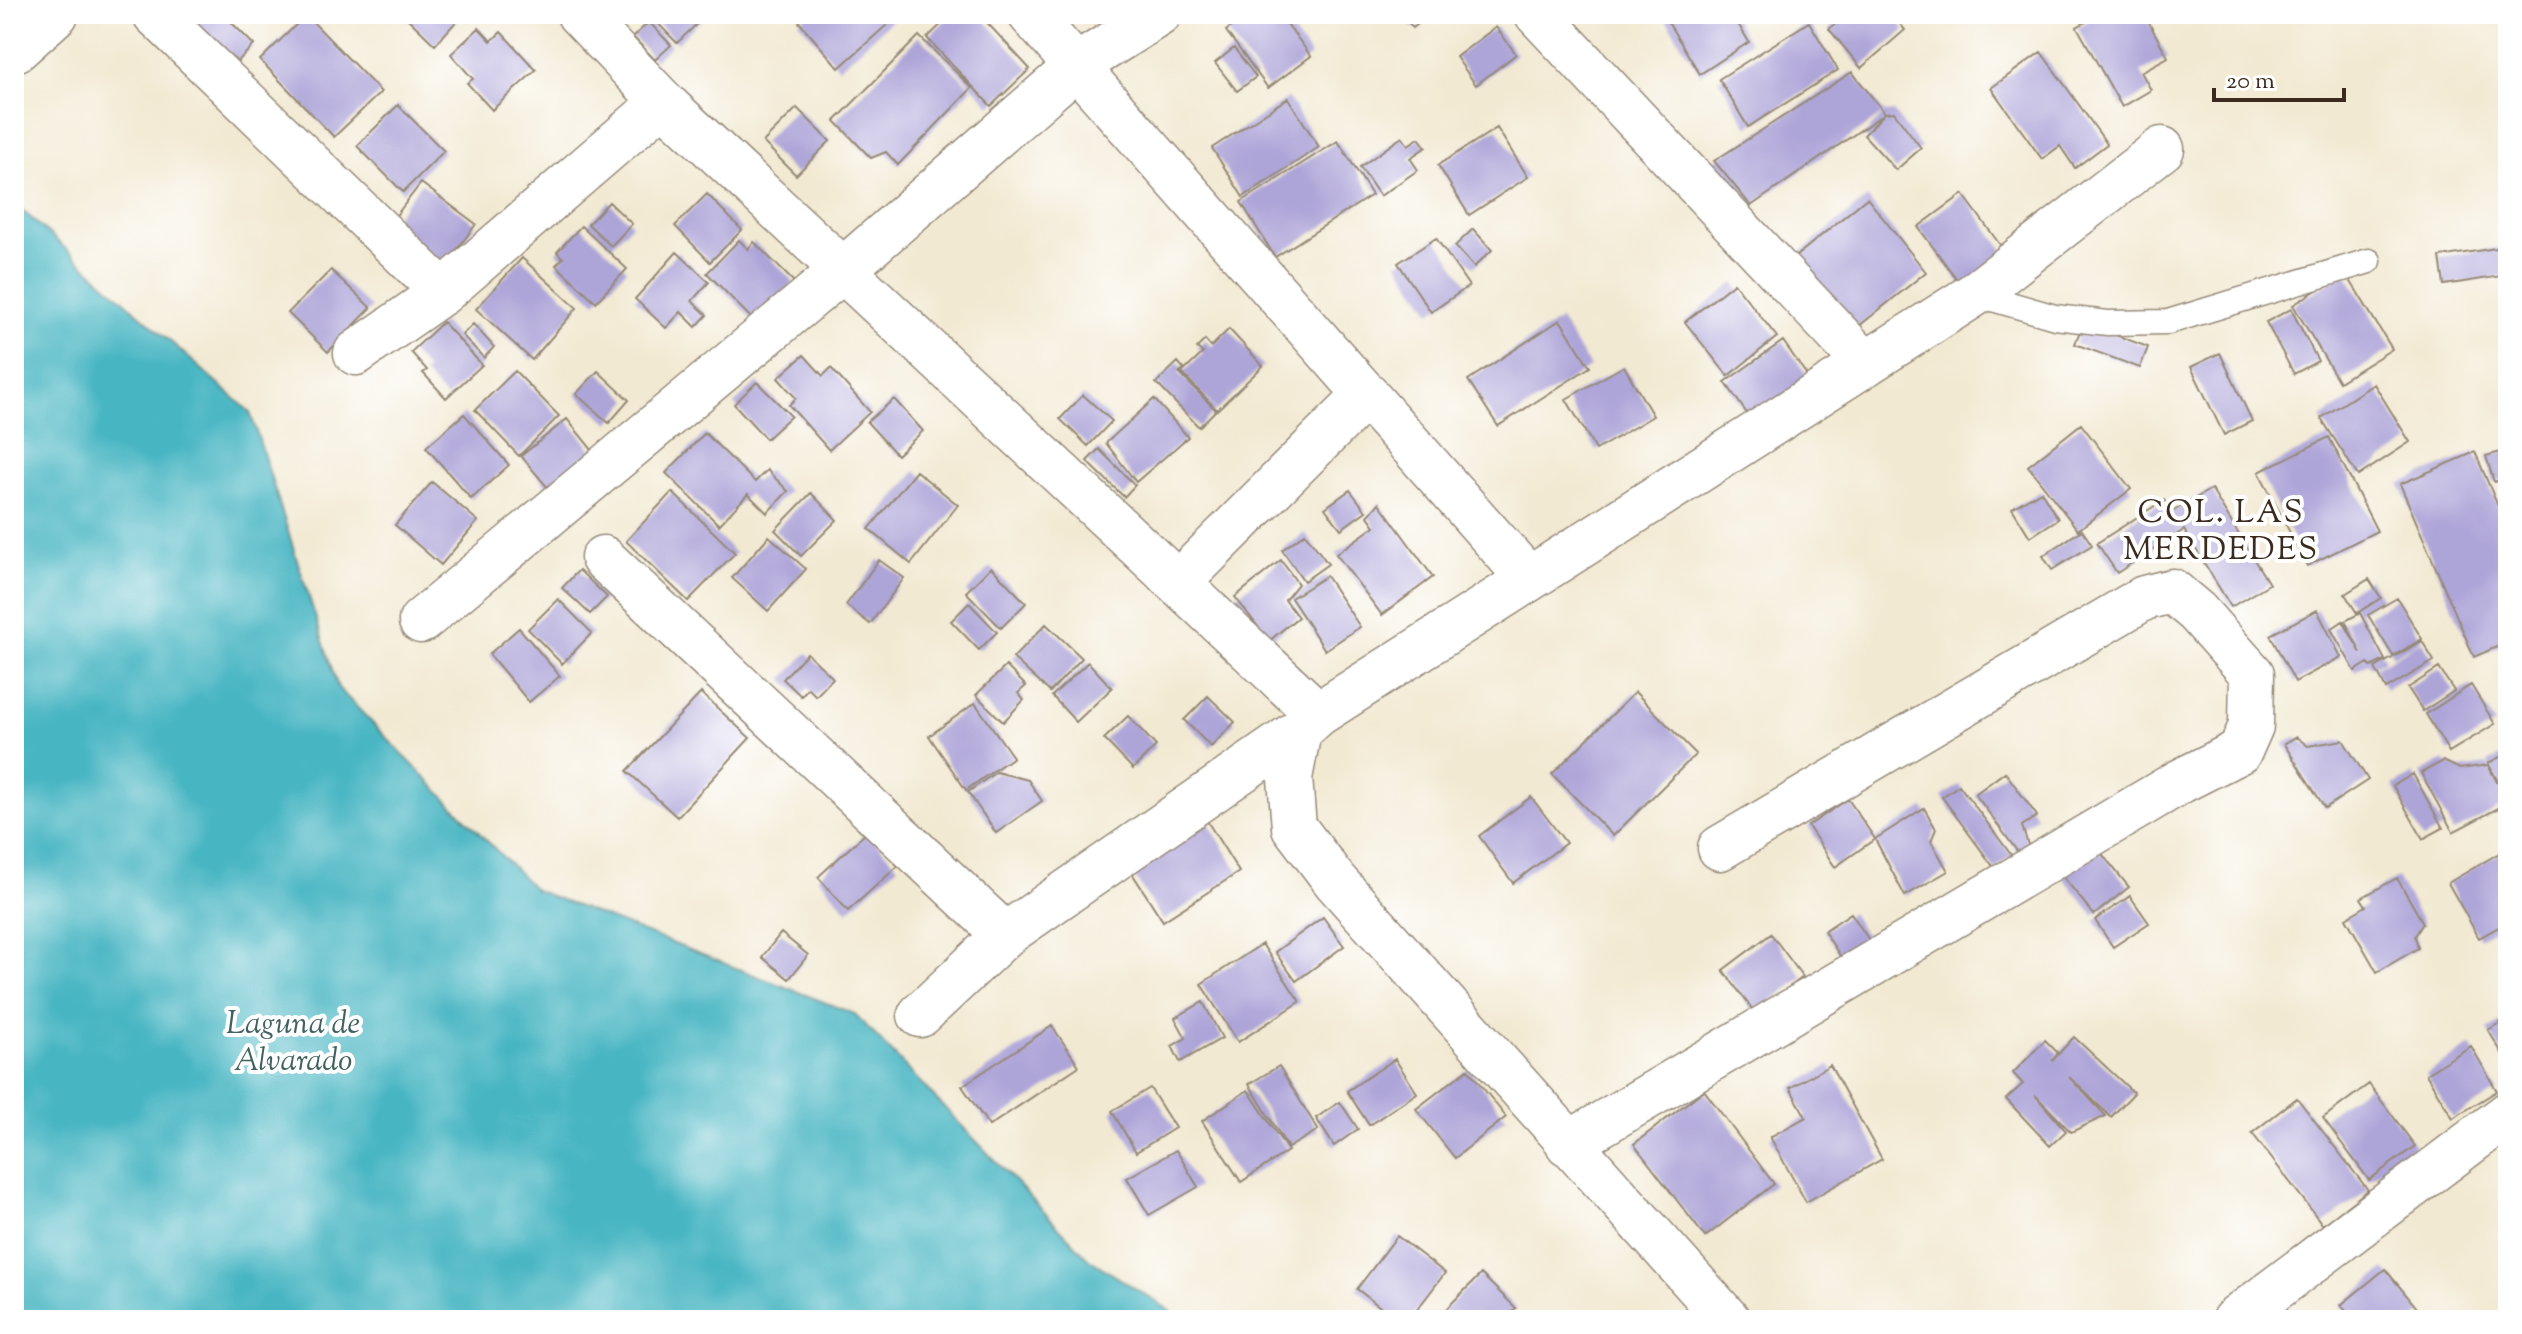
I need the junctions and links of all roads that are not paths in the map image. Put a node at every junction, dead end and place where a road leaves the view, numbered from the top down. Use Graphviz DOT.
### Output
graph roads {
  1 [pos="56,14"];
  2 [pos="155,14"];
  3 [pos="579,14"];
  4 [pos="1030,14"];
  5 [pos="1159,14"];
  6 [pos="1537,14"];
  7 [pos="17,49"];
  8 [pos="1078,65"];
  9 [pos="663,102"];
  10 [pos="2162,149"];
  11 [pos="2369,261"];
  12 [pos="843,270"];
  13 [pos="443,292"];
  14 [pos="1975,294"];
  15 [pos="356,353"];
  16 [pos="1866,364"];
  17 [pos="1367,394"];
  18 [pos="603,558"];
  19 [pos="1529,579"];
  20 [pos="1178,583"];
  21 [pos="421,621"];
  22 [pos="1309,723"];
  23 [pos="1720,848"];
  24 [pos="1005,935"];
  25 [pos="920,1015"];
  26 [pos="2506,1123"];
  27 [pos="1568,1144"];
  28 [pos="1728,1320"];
  29 [pos="2234,1320"];
  1 -- 7 [label="street"];
  2 -- 13 [label="street"];
  3 -- 9 [label="street"];
  4 -- 8 [label="street"];
  5 -- 8 [label="street"];
  6 -- 16 [label="street"];
  8 -- 12 [label="street"];
  8 -- 17 [label="street"];
  9 -- 12 [label="street"];
  9 -- 13 [label="street"];
  10 -- 14 [label="street"];
  11 -- 14 [label="lane"];
  12 -- 20 [label="street"];
  12 -- 21 [label="street"];
  13 -- 15 [label="street"];
  14 -- 16 [label="street"];
  16 -- 19 [label="street"];
  17 -- 19 [label="street"];
  17 -- 20 [label="street"];
  18 -- 24 [label="street"];
  19 -- 22 [label="street"];
  20 -- 22 [label="street"];
  22 -- 24 [label="street"];
  22 -- 27 [label="street"];
  23 -- 27 [label="street"];
  24 -- 25 [label="street"];
  26 -- 29 [label="street"];
  27 -- 28 [label="street"];
}
